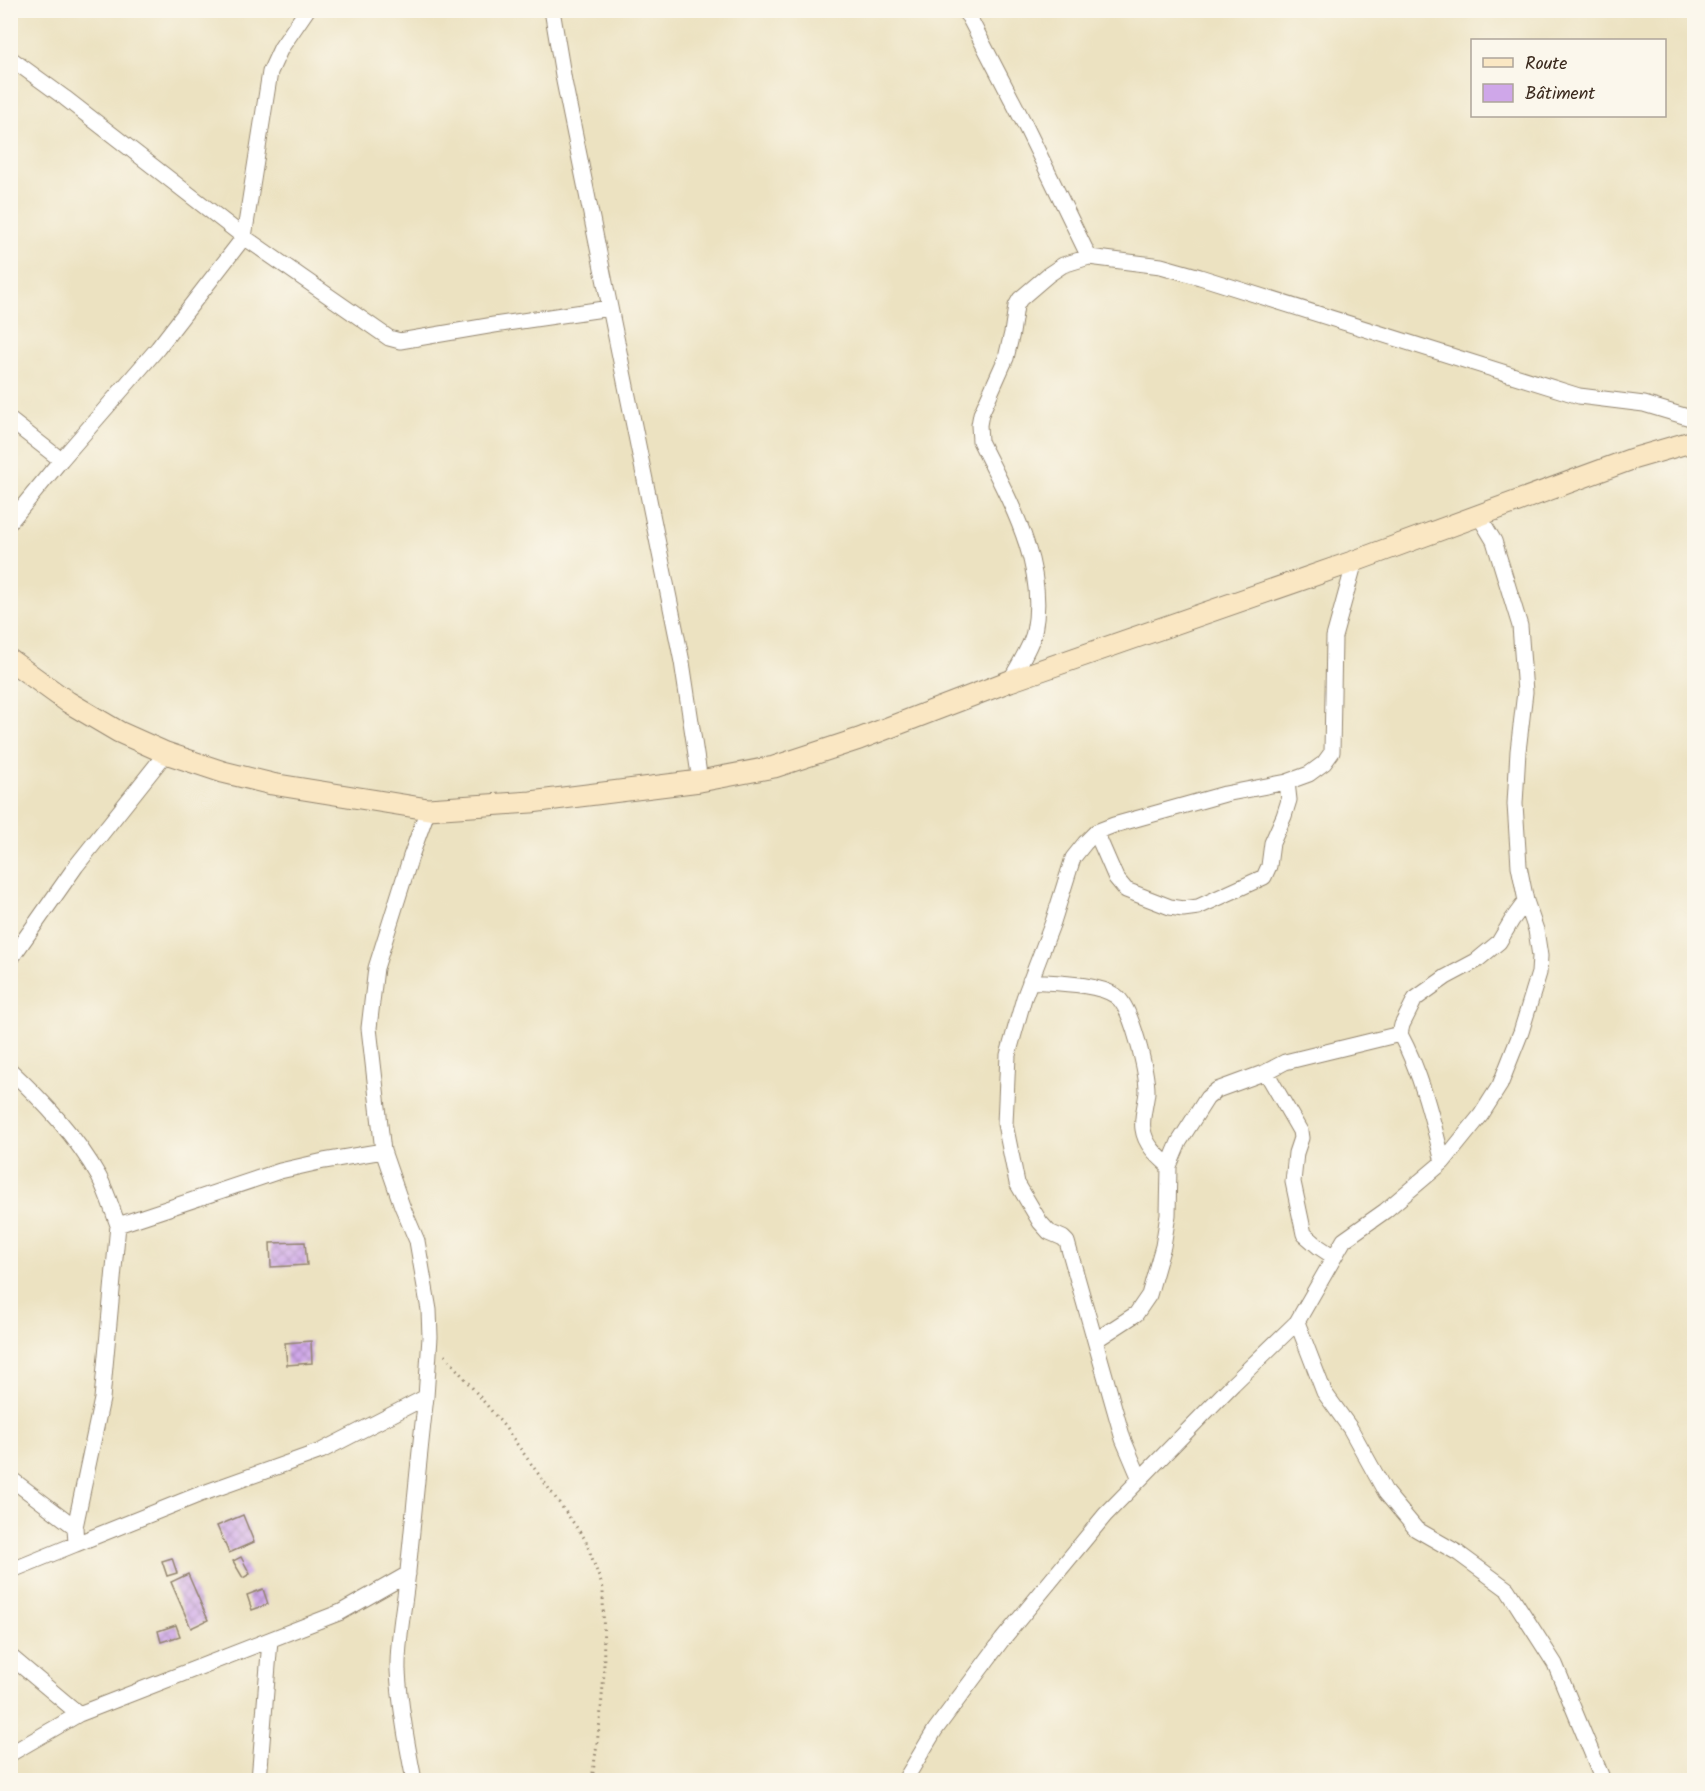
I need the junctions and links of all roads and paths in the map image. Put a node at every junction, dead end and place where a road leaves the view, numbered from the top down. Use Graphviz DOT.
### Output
graph roads {
  1 [pos="307,10"];
  2 [pos="552,10"];
  3 [pos="963,10"];
  4 [pos="10,58"];
  5 [pos="244,237"];
  6 [pos="1089,257"];
  7 [pos="610,308"];
  8 [pos="1695,419"];
  9 [pos="10,420"];
  10 [pos="1695,441"];
  11 [pos="61,460"];
  12 [pos="1479,516"];
  13 [pos="10,522"];
  14 [pos="1355,561"];
  15 [pos="10,660"];
  16 [pos="1010,681"];
  17 [pos="166,753"];
  18 [pos="700,781"];
  19 [pos="1287,782"];
  20 [pos="428,809"];
  21 [pos="1096,832"];
  22 [pos="1526,901"];
  23 [pos="10,960"];
  24 [pos="1030,981"];
  25 [pos="1400,1034"];
  26 [pos="10,1070"];
  27 [pos="1266,1072"];
  28 [pos="383,1151"];
  29 [pos="1443,1162"];
  30 [pos="1169,1166"];
  31 [pos="118,1225"];
  32 [pos="1334,1257"];
  33 [pos="1297,1322"];
  34 [pos="430,1337"];
  35 [pos="1096,1340"];
  36 [pos="426,1397"];
  37 [pos="10,1478"];
  38 [pos="1140,1479"];
  39 [pos="75,1527"];
  40 [pos="76,1544"];
  41 [pos="10,1571"];
  42 [pos="408,1574"];
  43 [pos="270,1640"];
  44 [pos="10,1656"];
  45 [pos="79,1714"];
  46 [pos="10,1754"];
  47 [pos="259,1780"];
  48 [pos="414,1780"];
  49 [pos="592,1780"];
  50 [pos="905,1780"];
  51 [pos="1603,1780"];
  1 -- 5 [label="street"];
  2 -- 7 [label="street"];
  3 -- 6 [label="street"];
  4 -- 5 [label="street"];
  5 -- 7 [label="street"];
  5 -- 11 [label="street"];
  6 -- 8 [label="street"];
  6 -- 16 [label="street"];
  7 -- 18 [label="street"];
  9 -- 11 [label="street"];
  10 -- 12 [label="street"];
  11 -- 13 [label="street"];
  12 -- 14 [label="street"];
  12 -- 22 [label="street"];
  14 -- 16 [label="street"];
  14 -- 19 [label="street"];
  15 -- 17 [label="street"];
  16 -- 18 [label="street"];
  17 -- 20 [label="street"];
  17 -- 23 [label="street"];
  18 -- 20 [label="street"];
  19 -- 21 [label="street"];
  19 -- 21 [label="street"];
  20 -- 28 [label="street"];
  21 -- 24 [label="street"];
  22 -- 25 [label="street"];
  22 -- 29 [label="street"];
  24 -- 30 [label="street"];
  24 -- 35 [label="street"];
  25 -- 27 [label="street"];
  25 -- 29 [label="street"];
  26 -- 31 [label="street"];
  27 -- 30 [label="street"];
  27 -- 32 [label="street"];
  28 -- 31 [label="street"];
  28 -- 34 [label="street"];
  29 -- 32 [label="street"];
  30 -- 35 [label="street"];
  31 -- 39 [label="street"];
  32 -- 33 [label="street"];
  33 -- 38 [label="street"];
  33 -- 51 [label="street"];
  34 -- 36 [label="street"];
  34 -- 49 [label="path"];
  35 -- 38 [label="street"];
  36 -- 40 [label="street"];
  36 -- 42 [label="street"];
  37 -- 39 [label="street"];
  38 -- 50 [label="street"];
  39 -- 40 [label="street"];
  40 -- 41 [label="street"];
  42 -- 43 [label="street"];
  42 -- 48 [label="street"];
  43 -- 45 [label="street"];
  43 -- 47 [label="street"];
  44 -- 45 [label="street"];
  45 -- 46 [label="street"];
}
